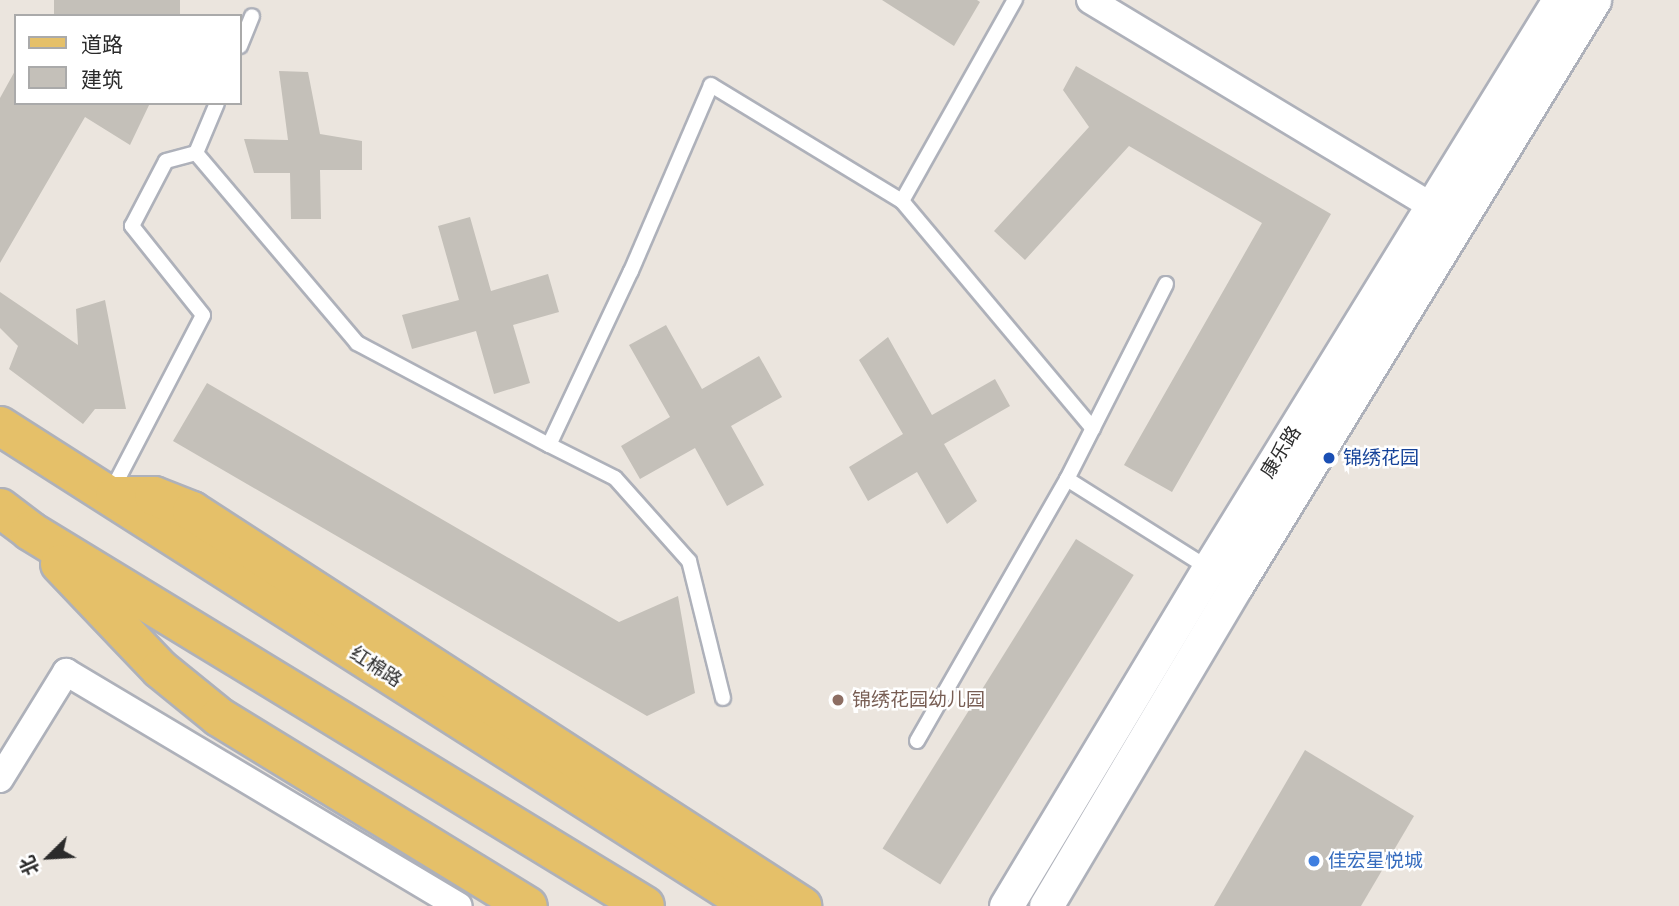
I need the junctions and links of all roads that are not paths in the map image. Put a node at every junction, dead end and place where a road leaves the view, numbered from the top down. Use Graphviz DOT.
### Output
graph roads {
  1 [pos="1015,0"];
  2 [pos="1090,0"];
  3 [pos="1559,0"];
  4 [pos="1594,0"];
  5 [pos="252,16"];
  6 [pos="242,41"];
  7 [pos="215,105"];
  8 [pos="197,153"];
  9 [pos="902,201"];
  10 [pos="1446,215"];
  11 [pos="1166,284"];
  12 [pos="0,426"];
  13 [pos="1093,429"];
  14 [pos="549,445"];
  15 [pos="1067,479"];
  16 [pos="109,496"];
  17 [pos="0,509"];
  18 [pos="30,531"];
  19 [pos="1209,568"];
  20 [pos="1236,586"];
  21 [pos="723,698"];
  22 [pos="917,741"];
  23 [pos="0,779"];
  24 [pos="453,905"];
  25 [pos="528,906"];
  26 [pos="645,906"];
  27 [pos="753,906"];
  28 [pos="802,906"];
  29 [pos="1006,906"];
  30 [pos="1046,906"];
  1 -- 9 [label="lane"];
  2 -- 10 [label="street"];
  3 -- 10 [label="street, 康乐路"];
  4 -- 10 [label="street, 康乐路"];
  5 -- 6 [label="lane"];
  7 -- 8 [label="lane"];
  8 -- 14 [label="lane"];
  8 -- 16 [label="lane"];
  9 -- 13 [label="lane"];
  9 -- 14 [label="lane"];
  10 -- 19 [label="street, 康乐路"];
  10 -- 20 [label="street, 康乐路"];
  11 -- 13 [label="lane"];
  12 -- 16 [label="main road, 红棉路"];
  13 -- 15 [label="lane"];
  14 -- 21 [label="lane"];
  15 -- 19 [label="lane"];
  15 -- 22 [label="lane"];
  16 -- 27 [label="main road, 红棉路"];
  16 -- 28 [label="main road"];
  17 -- 18 [label="main road"];
  18 -- 25 [label="main road"];
  18 -- 26 [label="main road"];
  19 -- 20 [label="lane"];
  19 -- 29 [label="street, 康乐路"];
  20 -- 30 [label="street, 康乐路"];
  23 -- 24 [label="street"];
}
